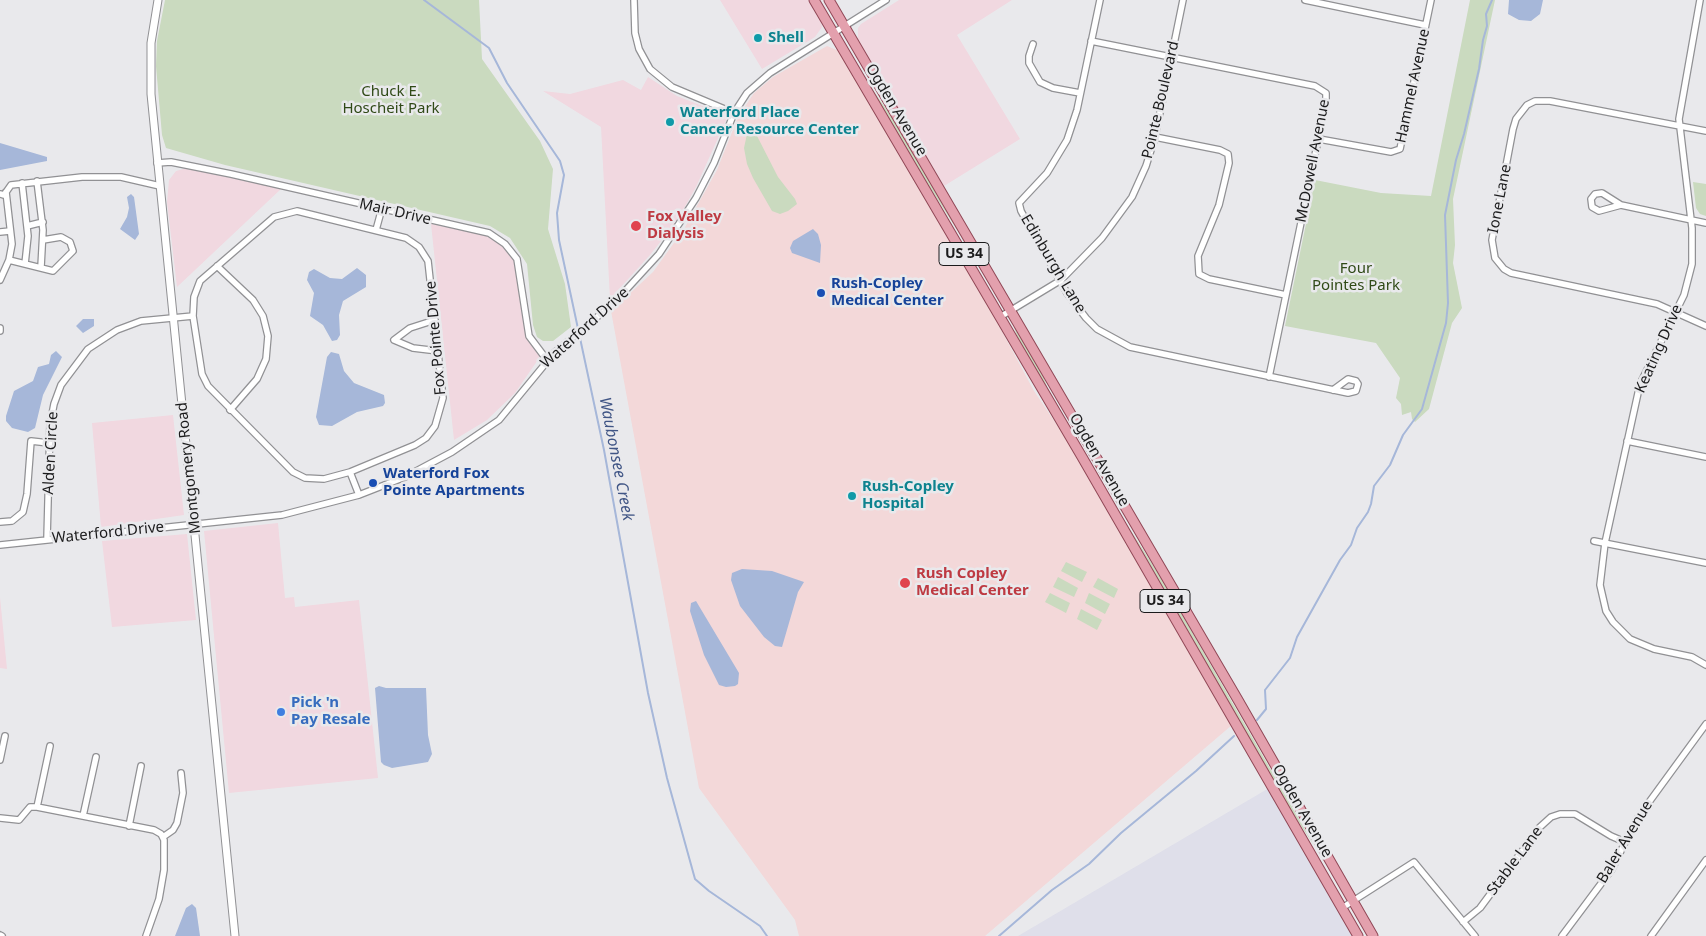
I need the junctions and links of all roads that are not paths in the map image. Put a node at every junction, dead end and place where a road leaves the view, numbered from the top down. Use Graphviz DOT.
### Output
graph roads {
  1 [pos="158,0"];
  2 [pos="634,0"];
  3 [pos="814,0"];
  4 [pos="830,0"];
  5 [pos="886,0"];
  6 [pos="1100,0"];
  7 [pos="1183,0"];
  8 [pos="1305,0"];
  9 [pos="1431,0"];
  10 [pos="1700,0"];
  11 [pos="845,25"];
  12 [pos="1426,25"];
  13 [pos="834,32"];
  14 [pos="1091,41"];
  15 [pos="1033,44"];
  16 [pos="1172,57"];
  17 [pos="1080,92"];
  18 [pos="734,113"];
  19 [pos="1679,126"];
  20 [pos="1706,132"];
  21 [pos="1156,137"];
  22 [pos="1319,139"];
  23 [pos="157,163"];
  24 [pos="37,181"];
  25 [pos="22,183"];
  26 [pos="160,186"];
  27 [pos="3,193"];
  28 [pos="1621,205"];
  29 [pos="382,208"];
  30 [pos="1692,220"];
  31 [pos="42,222"];
  32 [pos="1706,223"];
  33 [pos="27,226"];
  34 [pos="376,230"];
  35 [pos="10,231"];
  36 [pos="0,232"];
  37 [pos="43,240"];
  38 [pos="9,260"];
  39 [pos="25,264"];
  40 [pos="217,266"];
  41 [pos="40,267"];
  42 [pos="0,280"];
  43 [pos="1060,280"];
  44 [pos="1286,295"];
  45 [pos="1012,311"];
  46 [pos="1676,312"];
  47 [pos="193,316"];
  48 [pos="173,317"];
  49 [pos="1000,317"];
  50 [pos="436,320"];
  51 [pos="1706,326"];
  52 [pos="438,351"];
  53 [pos="547,360"];
  54 [pos="1269,377"];
  55 [pos="1333,390"];
  56 [pos="230,410"];
  57 [pos="1627,441"];
  58 [pos="49,444"];
  59 [pos="1706,456"];
  60 [pos="350,472"];
  61 [pos="359,495"];
  62 [pos="0,522"];
  63 [pos="195,524"];
  64 [pos="47,539"];
  65 [pos="1594,541"];
  66 [pos="1606,543"];
  67 [pos="0,545"];
  68 [pos="1706,563"];
  69 [pos="1706,665"];
  70 [pos="1706,724"];
  71 [pos="5,736"];
  72 [pos="50,746"];
  73 [pos="96,756"];
  74 [pos="0,760"];
  75 [pos="141,766"];
  76 [pos="181,773"];
  77 [pos="37,807"];
  78 [pos="83,816"];
  79 [pos="0,820"];
  80 [pos="129,826"];
  81 [pos="162,837"];
  82 [pos="1625,842"];
  83 [pos="1706,860"];
  84 [pos="1352,901"];
  85 [pos="1342,908"];
  86 [pos="1463,922"];
  87 [pos="146,936"];
  88 [pos="235,936"];
  89 [pos="1358,936"];
  90 [pos="1372,936"];
  91 [pos="1475,936"];
  92 [pos="1562,936"];
  93 [pos="1652,936"];
  1 -- 23 [label="street, Montgomery Road"];
  2 -- 18 [label="street"];
  3 -- 13 [label="main road, Ogden Avenue / US 34"];
  4 -- 11 [label="main road, Ogden Avenue / US 34"];
  5 -- 11 [label="street, Waterford Drive"];
  6 -- 14 [label="street, Edinburgh Lane"];
  7 -- 16 [label="street, Pointe Boulevard"];
  8 -- 12 [label="street"];
  9 -- 12 [label="street, Hammel Avenue"];
  10 -- 19 [label="street, Keating Drive"];
  11 -- 13 [label="street, Waterford Drive"];
  11 -- 45 [label="main road, Ogden Avenue / US 34"];
  12 -- 22 [label="street, Hammel Avenue"];
  13 -- 18 [label="street, Waterford Drive"];
  13 -- 49 [label="main road, Ogden Avenue / US 34"];
  14 -- 16 [label="street, McDowell Avenue"];
  14 -- 17 [label="street, Edinburgh Lane"];
  15 -- 17 [label="street"];
  16 -- 21 [label="street, Pointe Boulevard"];
  16 -- 22 [label="street, McDowell Avenue"];
  17 -- 43 [label="street, Edinburgh Lane"];
  18 -- 53 [label="street, Waterford Drive"];
  19 -- 20 [label="street, Ione Lane"];
  19 -- 30 [label="street, Keating Drive"];
  19 -- 46 [label="street, Ione Lane"];
  21 -- 43 [label="street, Pointe Boulevard"];
  21 -- 44 [label="street"];
  22 -- 44 [label="street, McDowell Avenue"];
  23 -- 26 [label="street, Montgomery Road"];
  23 -- 29 [label="street, Mair Drive"];
  24 -- 25 [label="street"];
  24 -- 26 [label="street"];
  24 -- 31 [label="street"];
  25 -- 27 [label="street"];
  25 -- 33 [label="street"];
  26 -- 48 [label="street, Montgomery Road"];
  27 -- 35 [label="street"];
  28 -- 28 [label="street"];
  28 -- 30 [label="street"];
  29 -- 34 [label="street"];
  29 -- 53 [label="street, Mair Drive"];
  30 -- 32 [label="street"];
  30 -- 46 [label="street, Keating Drive"];
  31 -- 33 [label="street"];
  31 -- 37 [label="street"];
  33 -- 39 [label="street"];
  34 -- 40 [label="street, Fox Pointe Drive"];
  34 -- 50 [label="street, Fox Pointe Drive"];
  35 -- 36 [label="street"];
  35 -- 38 [label="street"];
  37 -- 41 [label="street"];
  37 -- 41 [label="street"];
  38 -- 39 [label="street"];
  38 -- 42 [label="street"];
  39 -- 41 [label="street"];
  40 -- 47 [label="street, Fox Pointe Drive"];
  40 -- 56 [label="street"];
  43 -- 45 [label="street, Pointe Boulevard"];
  43 -- 54 [label="street, Edinburgh Lane"];
  44 -- 54 [label="street, McDowell Avenue"];
  45 -- 49 [label="street, Pointe Boulevard"];
  45 -- 84 [label="main road, Ogden Avenue / US 34"];
  46 -- 51 [label="street, Ione Lane"];
  46 -- 57 [label="street, Keating Drive"];
  47 -- 48 [label="street"];
  47 -- 56 [label="street, Fox Pointe Drive"];
  48 -- 58 [label="street, Alden Circle"];
  48 -- 63 [label="street, Montgomery Road"];
  49 -- 85 [label="main road, Ogden Avenue / US 34"];
  50 -- 52 [label="street, Fox Pointe Drive"];
  50 -- 52 [label="street"];
  52 -- 60 [label="street, Fox Pointe Drive"];
  53 -- 61 [label="street, Waterford Drive"];
  54 -- 55 [label="street, Edinburgh Lane"];
  56 -- 60 [label="street, Fox Pointe Drive"];
  57 -- 59 [label="street"];
  57 -- 66 [label="street, Keating Drive"];
  58 -- 62 [label="street"];
  58 -- 64 [label="street, Alden Circle"];
  60 -- 61 [label="street"];
  61 -- 63 [label="street, Waterford Drive"];
  63 -- 64 [label="street, Waterford Drive"];
  63 -- 88 [label="street, Montgomery Road"];
  64 -- 67 [label="street, Waterford Drive"];
  65 -- 66 [label="street"];
  66 -- 68 [label="street"];
  66 -- 69 [label="street, Keating Drive"];
  70 -- 82 [label="street, Baler Avenue"];
  71 -- 74 [label="street"];
  72 -- 77 [label="street"];
  73 -- 78 [label="street"];
  75 -- 80 [label="street"];
  76 -- 81 [label="street"];
  77 -- 78 [label="street"];
  77 -- 79 [label="street"];
  78 -- 80 [label="street"];
  80 -- 81 [label="street"];
  81 -- 87 [label="street"];
  82 -- 86 [label="street, Stable Lane"];
  82 -- 92 [label="street, Baler Avenue"];
  83 -- 93 [label="street"];
  84 -- 85 [label="street"];
  84 -- 86 [label="street"];
  84 -- 90 [label="main road, Ogden Avenue / US 34"];
  85 -- 89 [label="main road, Ogden Avenue / US 34"];
  86 -- 91 [label="street"];
}
